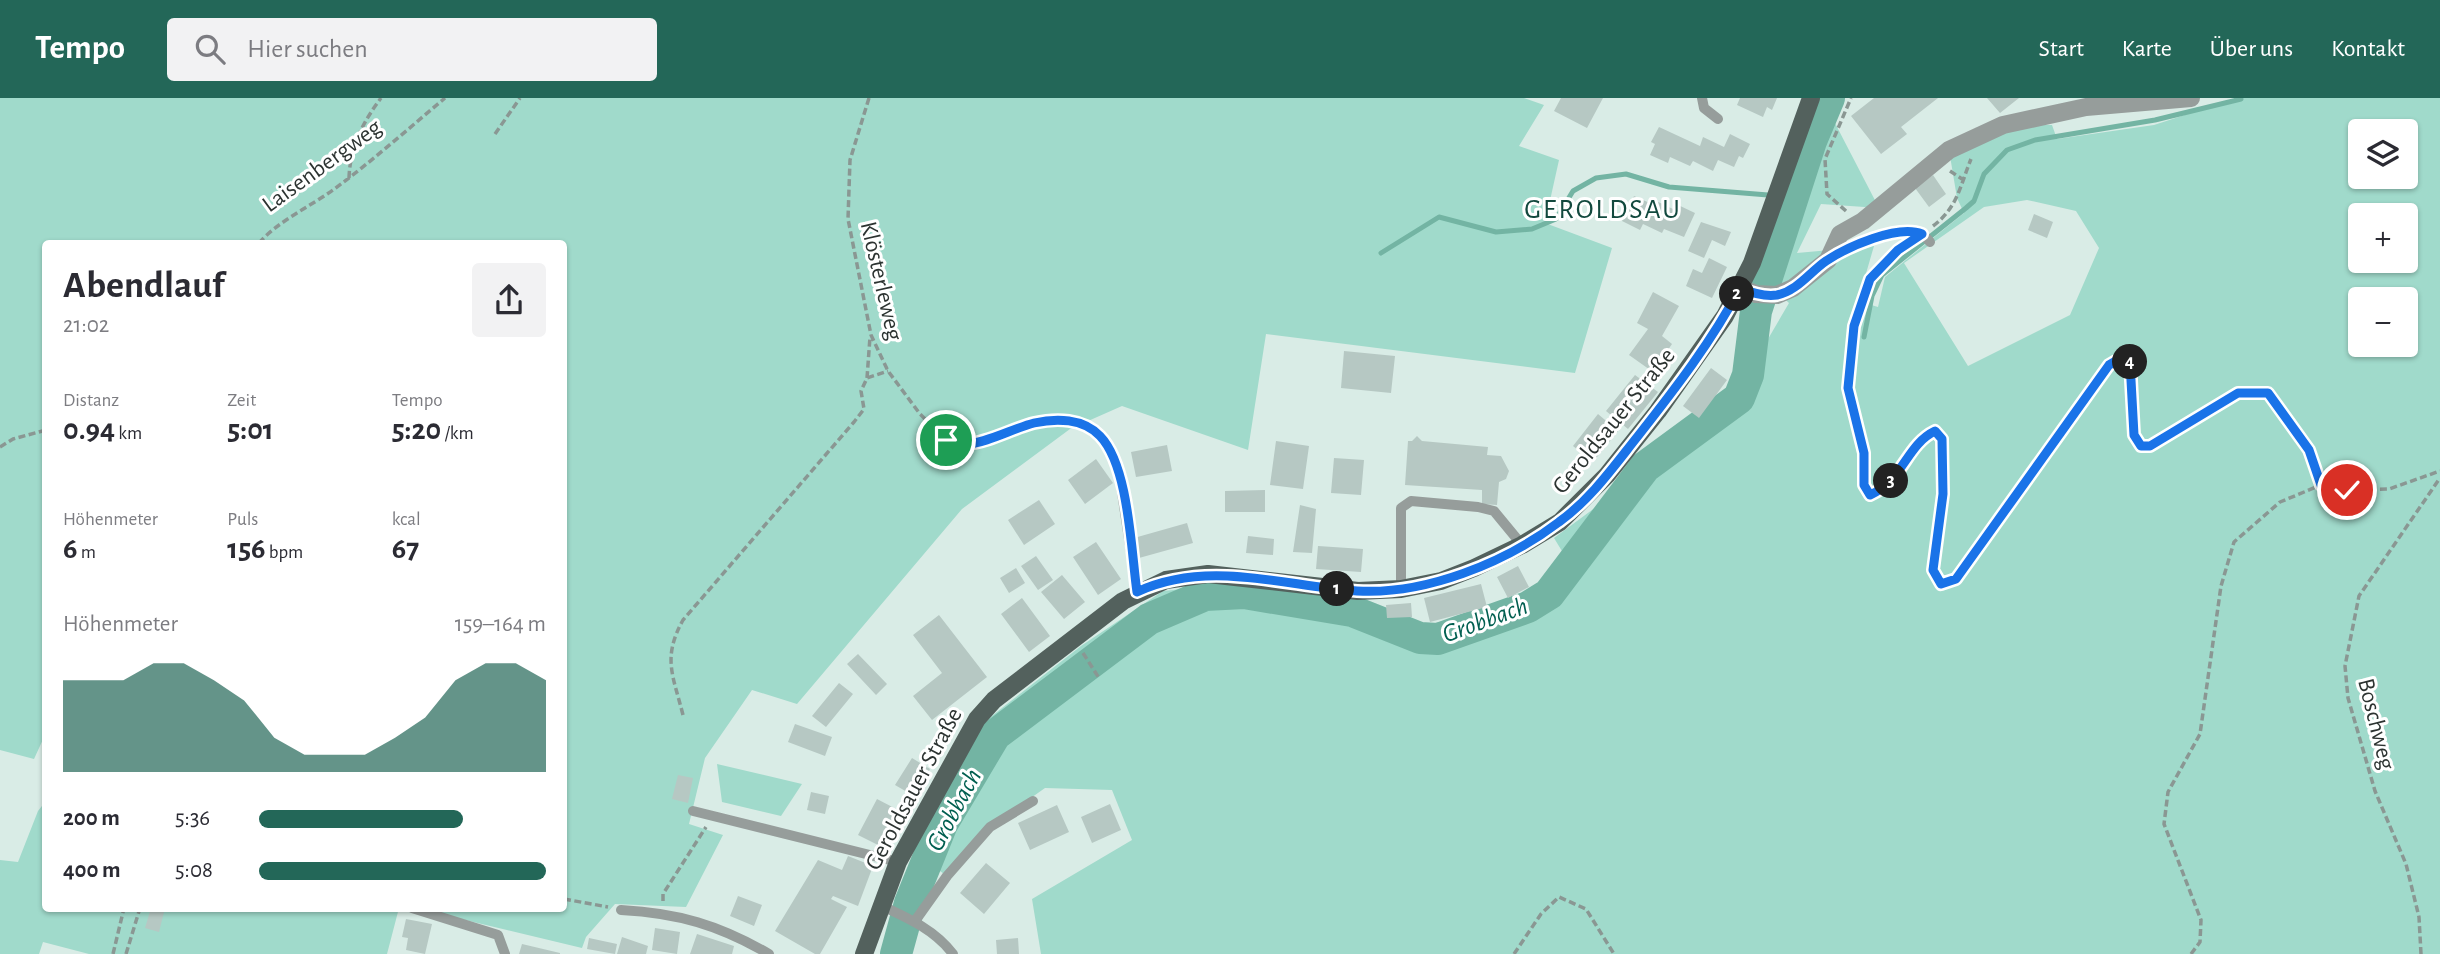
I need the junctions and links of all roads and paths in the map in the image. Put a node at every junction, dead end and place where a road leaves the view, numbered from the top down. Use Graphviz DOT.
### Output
graph roads {
  1 [pos="382,98"];
  2 [pos="445,98"];
  3 [pos="520,98"];
  4 [pos="869,98"];
  5 [pos="1702,98"];
  6 [pos="1811,98"];
  7 [pos="1851,98"];
  8 [pos="2191,98"];
  9 [pos="2092,102"];
  10 [pos="1718,119"];
  11 [pos="495,134"];
  12 [pos="1974,152"];
  13 [pos="349,178"];
  14 [pos="1863,221"];
  15 [pos="1926,238"];
  16 [pos="262,240"];
  17 [pos="1828,260"];
  18 [pos="1748,291"];
  19 [pos="871,335"];
  20 [pos="888,371"];
  21 [pos="867,378"];
  22 [pos="1079,423"];
  23 [pos="42,431"];
  24 [pos="0,447"];
  25 [pos="2440,471"];
  26 [pos="2440,478"];
  27 [pos="2321,485"];
  28 [pos="1522,545"];
  29 [pos="1401,589"];
  30 [pos="1137,592"];
  31 [pos="1085,656"];
  32 [pos="1098,678"];
  33 [pos="683,715"];
  34 [pos="1033,801"];
  35 [pos="693,811"];
  36 [pos="706,815"];
  37 [pos="898,862"];
  38 [pos="567,900"];
  39 [pos="889,909"];
  40 [pos="621,910"];
  41 [pos="123,912"];
  42 [pos="139,912"];
  43 [pos="425,912"];
  44 [pos="664,912"];
  45 [pos="915,921"];
  46 [pos="113,954"];
  47 [pos="125,954"];
  48 [pos="505,954"];
  49 [pos="769,954"];
  50 [pos="864,954"];
  51 [pos="953,954"];
  52 [pos="1514,954"];
  53 [pos="1614,954"];
  54 [pos="2191,954"];
  55 [pos="2421,954"];
  1 -- 13 [label="path"];
  2 -- 13 [label="path, Laisenbergweg"];
  3 -- 11 [label="path"];
  4 -- 19 [label="path, Klösterleweg"];
  5 -- 10 [label="lane"];
  6 -- 18 [label="main road, Geroldsauer Straße"];
  7 -- 14 [label="path"];
  8 -- 9 [label="street"];
  9 -- 14 [label="street"];
  12 -- 15 [label="path"];
  13 -- 16 [label="path, Laisenbergweg"];
  14 -- 17 [label="street"];
  15 -- 17 [label="lane"];
  15 -- 27 [label="path"];
  17 -- 18 [label="street"];
  18 -- 28 [label="main road, Geroldsauer Straße"];
  19 -- 20 [label="path, Klösterleweg"];
  19 -- 21 [label="path"];
  20 -- 21 [label="path"];
  20 -- 22 [label="path, Klösterleweg"];
  21 -- 33 [label="path"];
  22 -- 30 [label="lane"];
  23 -- 24 [label="path"];
  25 -- 27 [label="path"];
  26 -- 55 [label="path, Boschweg"];
  27 -- 54 [label="path"];
  28 -- 29 [label="main road, Geroldsauer Straße"];
  28 -- 29 [label="lane"];
  29 -- 30 [label="main road, Geroldsauer Straße"];
  30 -- 37 [label="main road, Geroldsauer Straße"];
  31 -- 32 [label="path"];
  34 -- 45 [label="lane"];
  35 -- 36 [label="lane"];
  36 -- 37 [label="lane"];
  36 -- 44 [label="path"];
  37 -- 39 [label="main road, Geroldsauer Straße"];
  38 -- 40 [label="path"];
  39 -- 45 [label="lane"];
  39 -- 50 [label="main road, Geroldsauer Straße"];
  40 -- 44 [label="lane"];
  41 -- 46 [label="path"];
  42 -- 47 [label="path"];
  43 -- 48 [label="lane"];
  44 -- 49 [label="lane"];
  45 -- 51 [label="lane"];
  52 -- 53 [label="path"];
}
